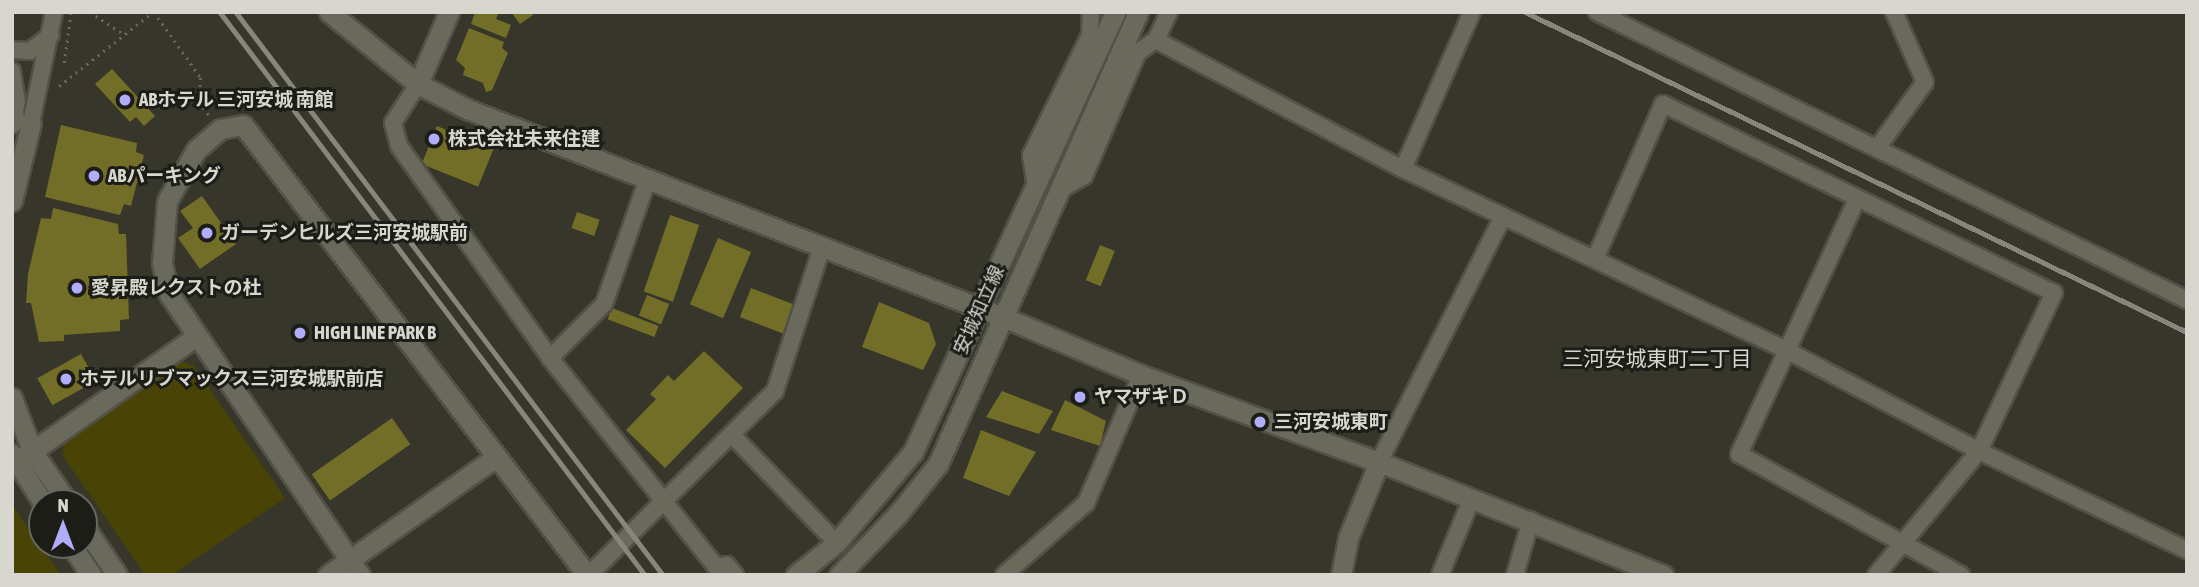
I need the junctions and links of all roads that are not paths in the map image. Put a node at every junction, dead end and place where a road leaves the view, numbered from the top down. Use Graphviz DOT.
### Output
graph roads {
  1 [pos="54,12"];
  2 [pos="329,12"];
  3 [pos="449,12"];
  4 [pos="1091,12"];
  5 [pos="1115,12"];
  6 [pos="1138,12"];
  7 [pos="1169,12"];
  8 [pos="1472,12"];
  9 [pos="1597,12"];
  10 [pos="1894,12"];
  11 [pos="51,35"];
  12 [pos="1156,40"];
  13 [pos="12,50"];
  14 [pos="12,71"];
  15 [pos="418,84"];
  16 [pos="19,121"];
  17 [pos="1878,147"];
  18 [pos="1403,169"];
  19 [pos="648,181"];
  20 [pos="1035,181"];
  21 [pos="1058,191"];
  22 [pos="12,201"];
  23 [pos="1856,201"];
  24 [pos="1503,216"];
  25 [pos="821,250"];
  26 [pos="1595,259"];
  27 [pos="2183,293"];
  28 [pos="980,308"];
  29 [pos="1003,317"];
  30 [pos="195,337"];
  31 [pos="1784,349"];
  32 [pos="550,358"];
  33 [pos="1141,375"];
  34 [pos="12,398"];
  35 [pos="732,435"];
  36 [pos="32,451"];
  37 [pos="1979,451"];
  38 [pos="496,457"];
  39 [pos="13,461"];
  40 [pos="1379,462"];
  41 [pos="33,489"];
  42 [pos="58,489"];
  43 [pos="1472,498"];
  44 [pos="665,503"];
  45 [pos="1531,520"];
  46 [pos="827,533"];
  47 [pos="1904,542"];
  48 [pos="98,547"];
  49 [pos="2187,550"];
  50 [pos="81,559"];
  51 [pos="355,567"];
  52 [pos="1629,568"];
  53 [pos="92,575"];
  54 [pos="117,575"];
  55 [pos="328,575"];
  56 [pos="588,575"];
  57 [pos="735,575"];
  58 [pos="796,575"];
  59 [pos="839,575"];
  60 [pos="1004,575"];
  61 [pos="1341,575"];
  62 [pos="1440,575"];
  63 [pos="1515,575"];
  64 [pos="1663,575"];
  65 [pos="1876,575"];
  66 [pos="1961,575"];
  1 -- 11 [label="street"];
  2 -- 15 [label="street"];
  3 -- 15 [label="street"];
  4 -- 20 [label="street"];
  5 -- 20 [label="street, 安城知立線"];
  6 -- 21 [label="street, 安城知立線"];
  7 -- 12 [label="street"];
  8 -- 18 [label="street"];
  9 -- 17 [label="street"];
  10 -- 17 [label="street"];
  11 -- 13 [label="street"];
  11 -- 16 [label="street"];
  12 -- 18 [label="street"];
  12 -- 21 [label="street"];
  14 -- 16 [label="street"];
  15 -- 19 [label="street"];
  15 -- 32 [label="street"];
  16 -- 22 [label="street"];
  17 -- 27 [label="street"];
  18 -- 24 [label="street"];
  19 -- 25 [label="street"];
  19 -- 32 [label="street"];
  20 -- 28 [label="street, 安城知立線"];
  21 -- 29 [label="street, 安城知立線"];
  23 -- 26 [label="street"];
  23 -- 31 [label="street"];
  23 -- 37 [label="street"];
  24 -- 26 [label="street"];
  24 -- 40 [label="street"];
  25 -- 28 [label="street"];
  25 -- 35 [label="street"];
  26 -- 31 [label="street"];
  28 -- 29 [label="street"];
  28 -- 58 [label="street, 安城知立線"];
  29 -- 33 [label="street"];
  29 -- 59 [label="street, 安城知立線"];
  30 -- 36 [label="street"];
  30 -- 38 [label="street"];
  30 -- 51 [label="street"];
  31 -- 37 [label="street"];
  31 -- 47 [label="street"];
  32 -- 44 [label="street"];
  33 -- 40 [label="street"];
  33 -- 60 [label="street"];
  34 -- 36 [label="street"];
  35 -- 44 [label="street"];
  35 -- 46 [label="street"];
  36 -- 39 [label="street"];
  36 -- 42 [label="street"];
  37 -- 47 [label="street"];
  37 -- 49 [label="street"];
  38 -- 51 [label="street"];
  38 -- 56 [label="street"];
  39 -- 41 [label="street"];
  40 -- 43 [label="street"];
  40 -- 61 [label="street"];
  43 -- 45 [label="street"];
  43 -- 62 [label="street"];
  44 -- 56 [label="street"];
  44 -- 57 [label="street"];
  45 -- 52 [label="street"];
  45 -- 63 [label="street"];
  47 -- 65 [label="street"];
  47 -- 66 [label="street"];
  48 -- 54 [label="street"];
  50 -- 53 [label="street"];
  51 -- 55 [label="street"];
  52 -- 64 [label="street"];
}
